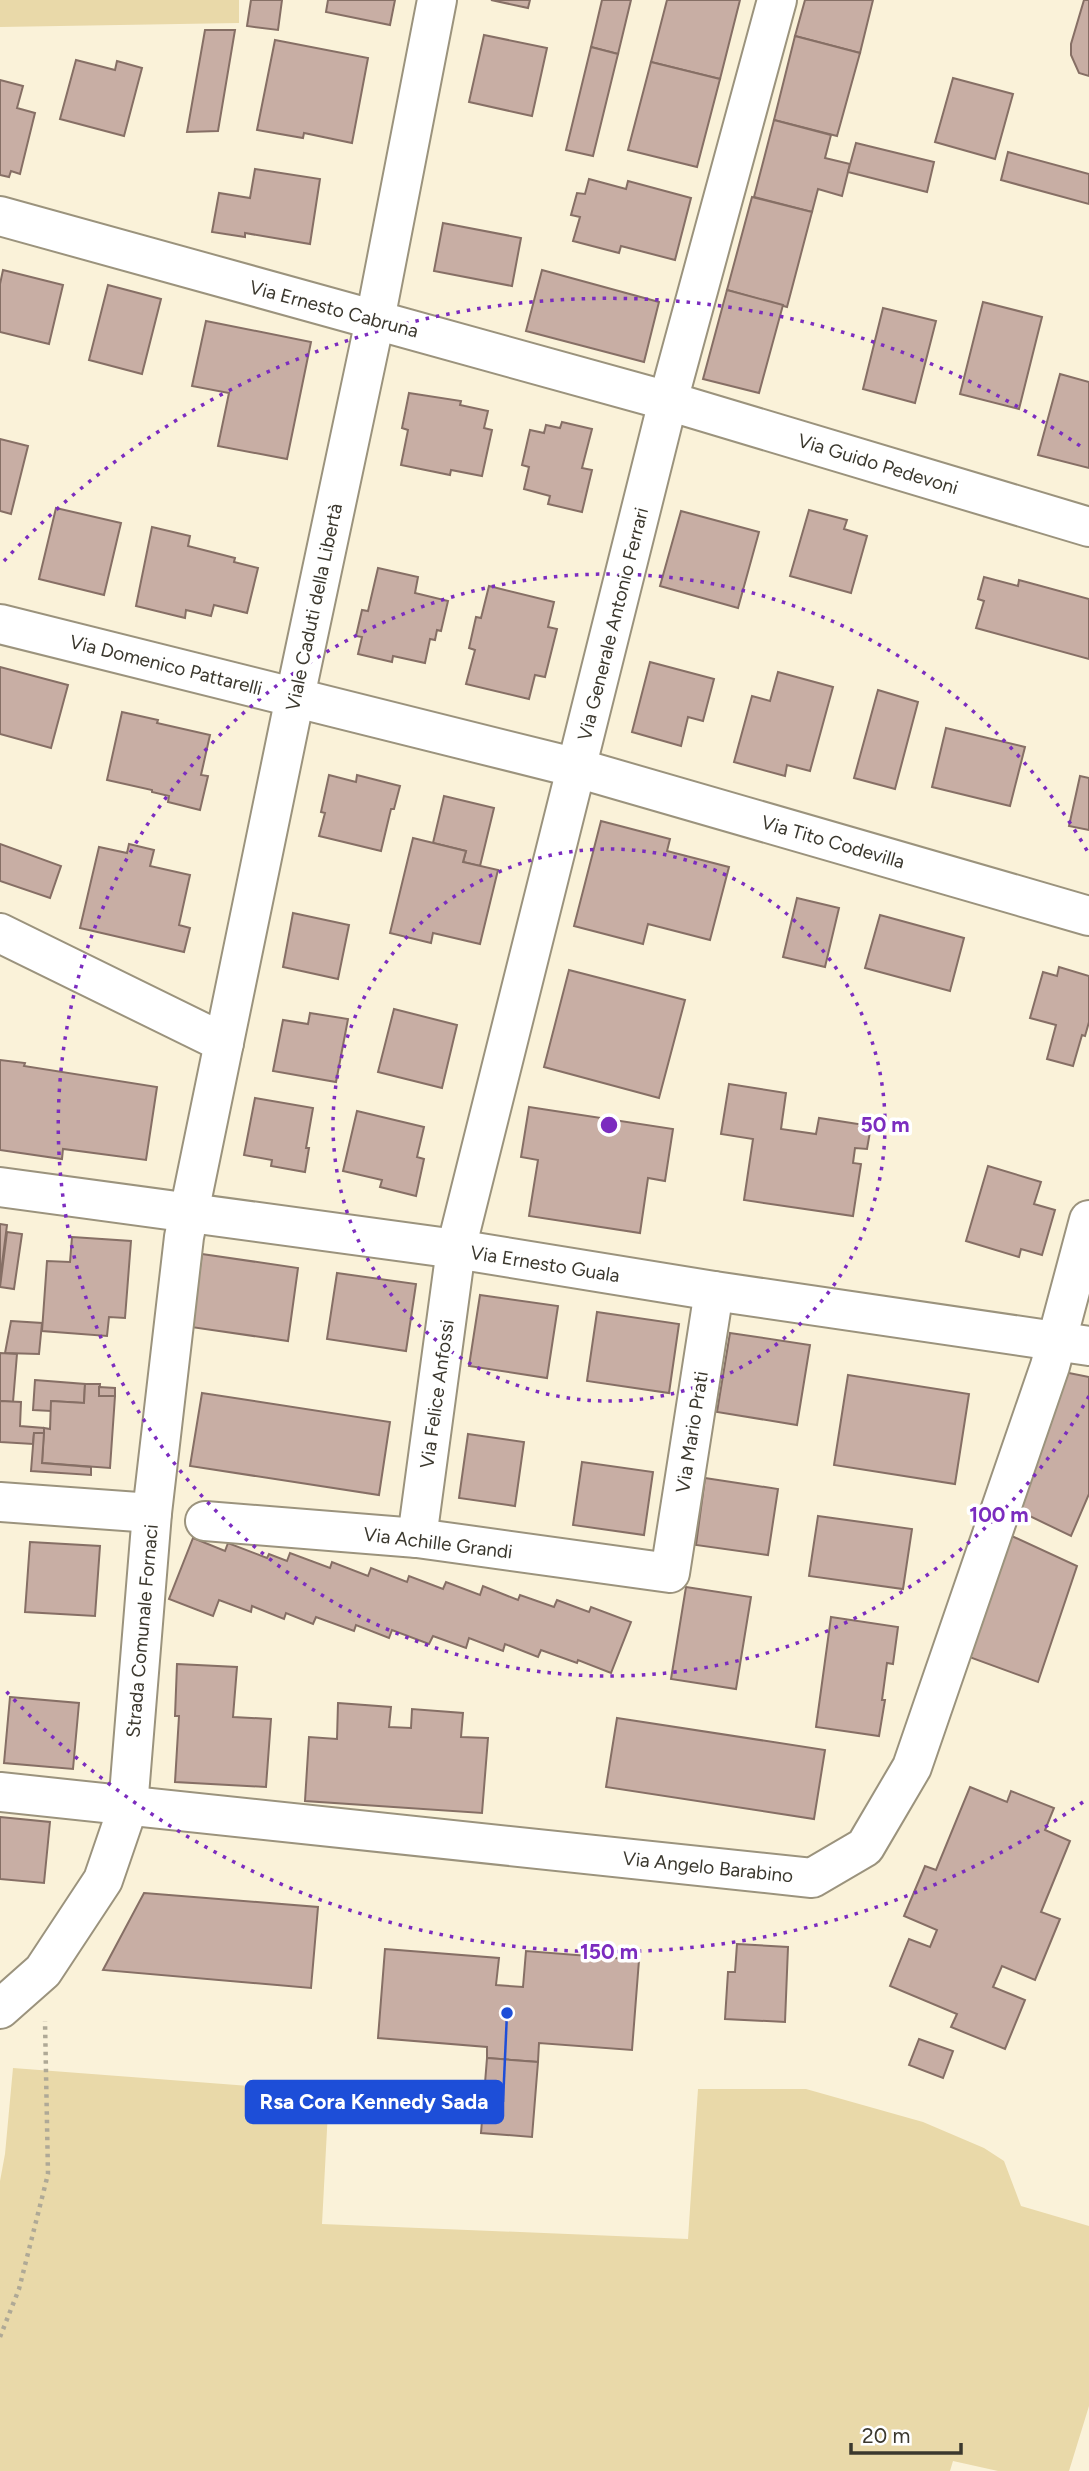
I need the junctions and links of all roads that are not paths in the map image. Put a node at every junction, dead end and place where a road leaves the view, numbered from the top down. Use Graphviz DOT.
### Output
graph roads {
  1 [pos="437,0"];
  2 [pos="777,0"];
  3 [pos="0,216"];
  4 [pos="375,320"];
  5 [pos="668,401"];
  6 [pos="1089,527"];
  7 [pos="0,624"];
  8 [pos="295,697"];
  9 [pos="577,768"];
  10 [pos="1089,916"];
  11 [pos="0,933"];
  12 [pos="224,1043"];
  13 [pos="0,1187"];
  14 [pos="189,1213"];
  15 [pos="1089,1220"];
  16 [pos="456,1250"];
  17 [pos="714,1291"];
  18 [pos="1073,1343"];
  19 [pos="0,1502"];
  20 [pos="152,1513"];
  21 [pos="205,1521"];
  22 [pos="417,1538"];
  23 [pos="670,1573"];
  24 [pos="0,1792"];
  25 [pos="128,1807"];
  26 [pos="0,2009"];
  1 -- 4 [label="street, Viale Caduti della Libertà"];
  2 -- 5 [label="street, Via Generale Antonio Ferrari"];
  3 -- 4 [label="street, Via Ernesto Cabruna"];
  4 -- 5 [label="street, Via Ernesto Cabruna"];
  4 -- 8 [label="street, Viale Caduti della Libertà"];
  5 -- 6 [label="street, Via Guido Pedevoni"];
  5 -- 9 [label="street, Via Generale Antonio Ferrari"];
  7 -- 8 [label="street, Via Domenico Pattarelli"];
  8 -- 9 [label="street, Via Domenico Pattarelli"];
  8 -- 12 [label="street, Viale Caduti della Libertà"];
  9 -- 10 [label="street, Via Tito Codevilla"];
  9 -- 16 [label="street, Via Generale Antonio Ferrari"];
  11 -- 12 [label="street"];
  12 -- 14 [label="street, Viale Caduti della Libertà"];
  13 -- 14 [label="street, Via Ernesto Guala"];
  14 -- 16 [label="street, Via Ernesto Guala"];
  14 -- 20 [label="street, Strada Comunale Fornaci"];
  15 -- 18 [label="street, Via Angelo Barabino"];
  16 -- 17 [label="street, Via Ernesto Guala"];
  16 -- 22 [label="street, Via Felice Anfossi"];
  17 -- 18 [label="street, Via Ernesto Guala"];
  17 -- 23 [label="street, Via Mario Prati"];
  18 -- 25 [label="street, Via Angelo Barabino"];
  19 -- 20 [label="street"];
  20 -- 25 [label="street, Strada Comunale Fornaci"];
  21 -- 22 [label="street, Via Achille Grandi"];
  22 -- 23 [label="street, Via Achille Grandi"];
  24 -- 25 [label="street, Via Angelo Barabino"];
  25 -- 26 [label="street, Strada Comunale Fornaci"];
}
